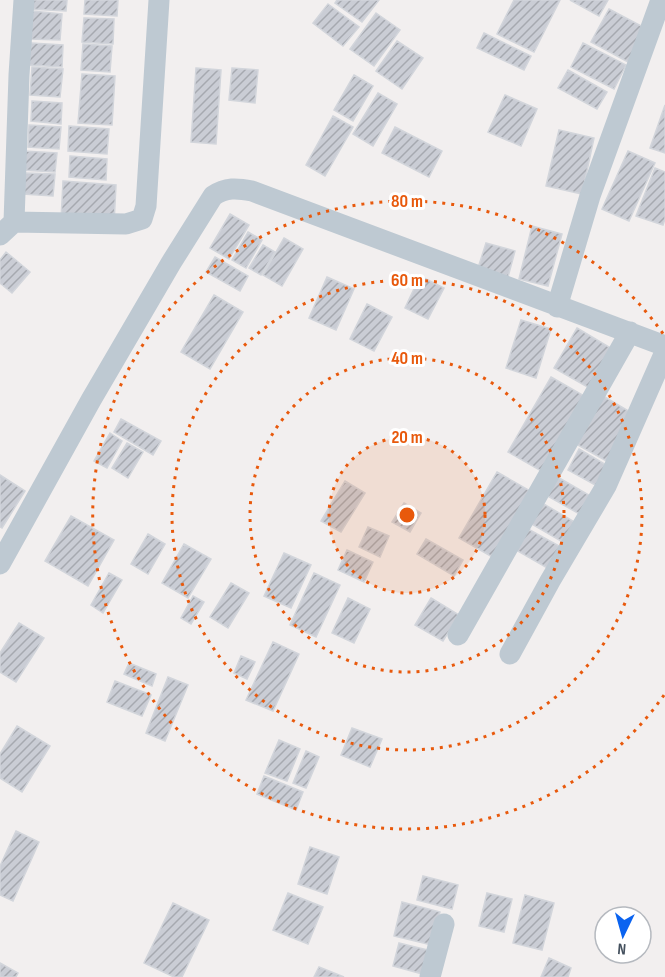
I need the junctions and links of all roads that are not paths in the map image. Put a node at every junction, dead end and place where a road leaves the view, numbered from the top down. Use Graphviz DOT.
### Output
graph roads {
  1 [pos="24,0"];
  2 [pos="159,0"];
  3 [pos="661,0"];
  4 [pos="9,78"];
  5 [pos="7,229"];
  6 [pos="557,307"];
  7 [pos="630,332"];
  8 [pos="665,346"];
  9 [pos="665,352"];
  10 [pos="2,556"];
  11 [pos="458,635"];
  12 [pos="510,654"];
  13 [pos="444,924"];
  14 [pos="430,977"];
  1 -- 4 [label="street"];
  2 -- 5 [label="street"];
  3 -- 6 [label="street"];
  4 -- 5 [label="street"];
  6 -- 7 [label="street"];
  6 -- 10 [label="street"];
  7 -- 8 [label="street"];
  7 -- 11 [label="street"];
  9 -- 12 [label="street"];
  13 -- 14 [label="street"];
}
